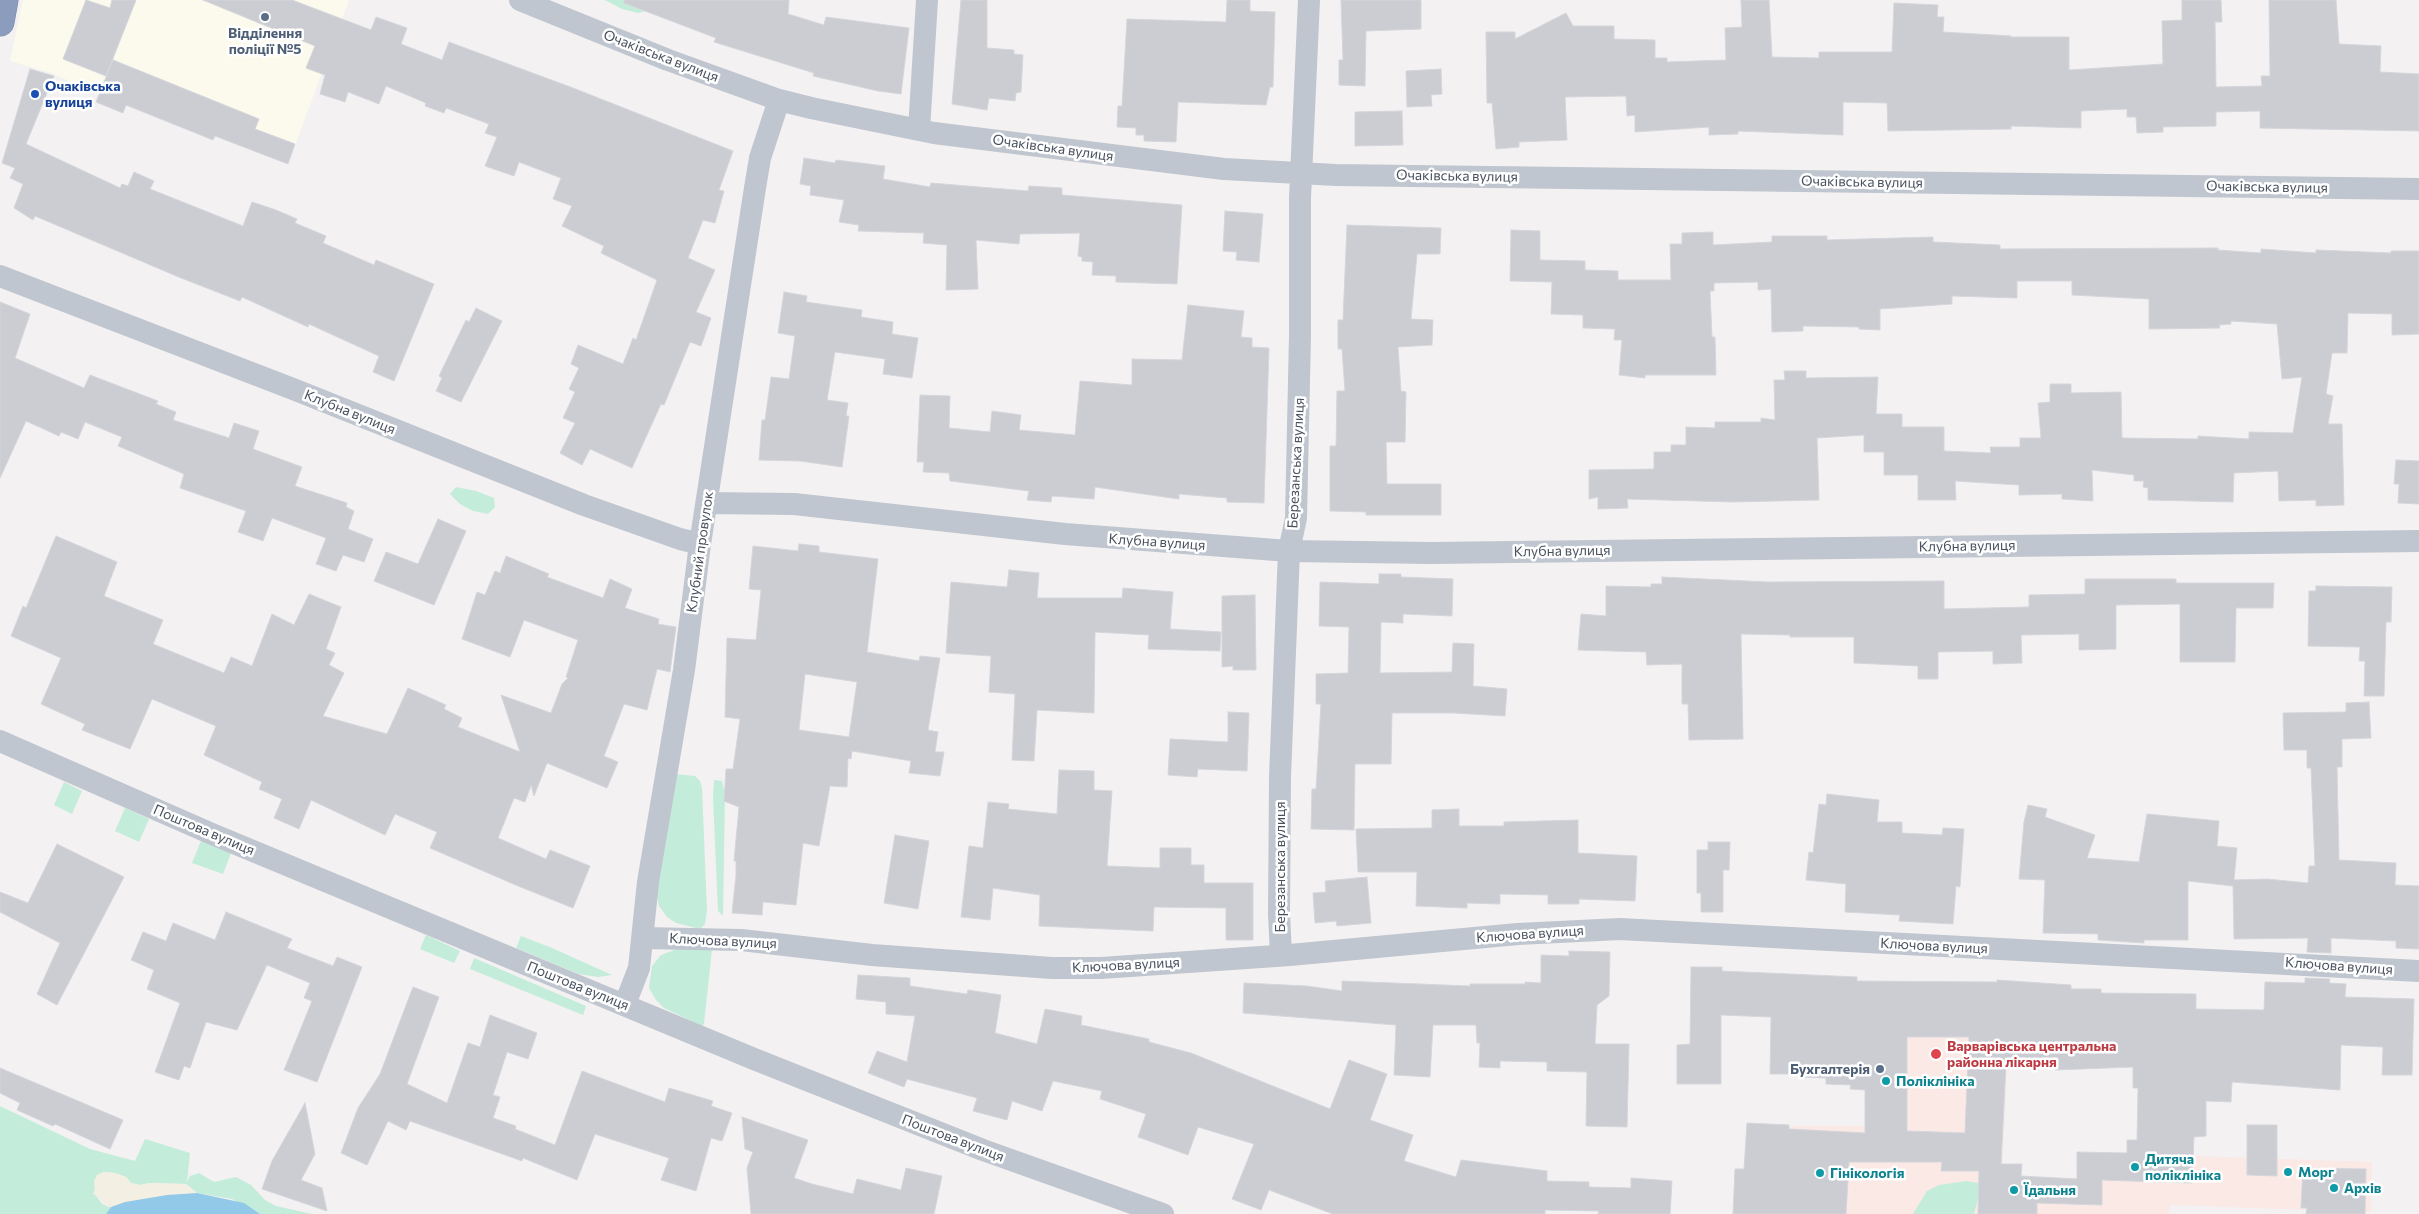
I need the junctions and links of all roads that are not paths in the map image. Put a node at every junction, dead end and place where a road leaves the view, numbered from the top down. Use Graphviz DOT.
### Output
graph roads {
  1 [pos="4,0"];
  2 [pos="520,0"];
  3 [pos="927,0"];
  4 [pos="1309,0"];
  5 [pos="0,22"];
  6 [pos="779,100"];
  7 [pos="919,130"];
  8 [pos="1302,173"];
  9 [pos="2419,189"];
  10 [pos="0,276"];
  11 [pos="707,503"];
  12 [pos="2419,541"];
  13 [pos="700,544"];
  14 [pos="1289,551"];
  15 [pos="0,741"];
  16 [pos="643,938"];
  17 [pos="1281,955"];
  18 [pos="2419,972"];
  19 [pos="625,1004"];
  20 [pos="1163,1214"];
  1 -- 5 [label="highway"];
  2 -- 6 [label="street, Очаківська вулиця"];
  3 -- 7 [label="street"];
  4 -- 8 [label="street, Березанська вулиця"];
  6 -- 7 [label="street, Очаківська вулиця"];
  6 -- 11 [label="street, Клубний провулок"];
  7 -- 8 [label="street, Очаківська вулиця"];
  8 -- 9 [label="street, Очаківська вулиця"];
  8 -- 14 [label="street, Березанська вулиця"];
  10 -- 13 [label="street, Клубна вулиця"];
  11 -- 13 [label="street, Клубний провулок"];
  11 -- 14 [label="street, Клубна вулиця"];
  12 -- 14 [label="street, Клубна вулиця"];
  13 -- 16 [label="street, Клубний провулок"];
  14 -- 17 [label="street, Березанська вулиця"];
  15 -- 19 [label="street, Поштова вулиця"];
  16 -- 17 [label="street, Ключова вулиця"];
  16 -- 19 [label="street, Клубний провулок"];
  17 -- 18 [label="street, Ключова вулиця"];
  19 -- 20 [label="street, Поштова вулиця"];
}
